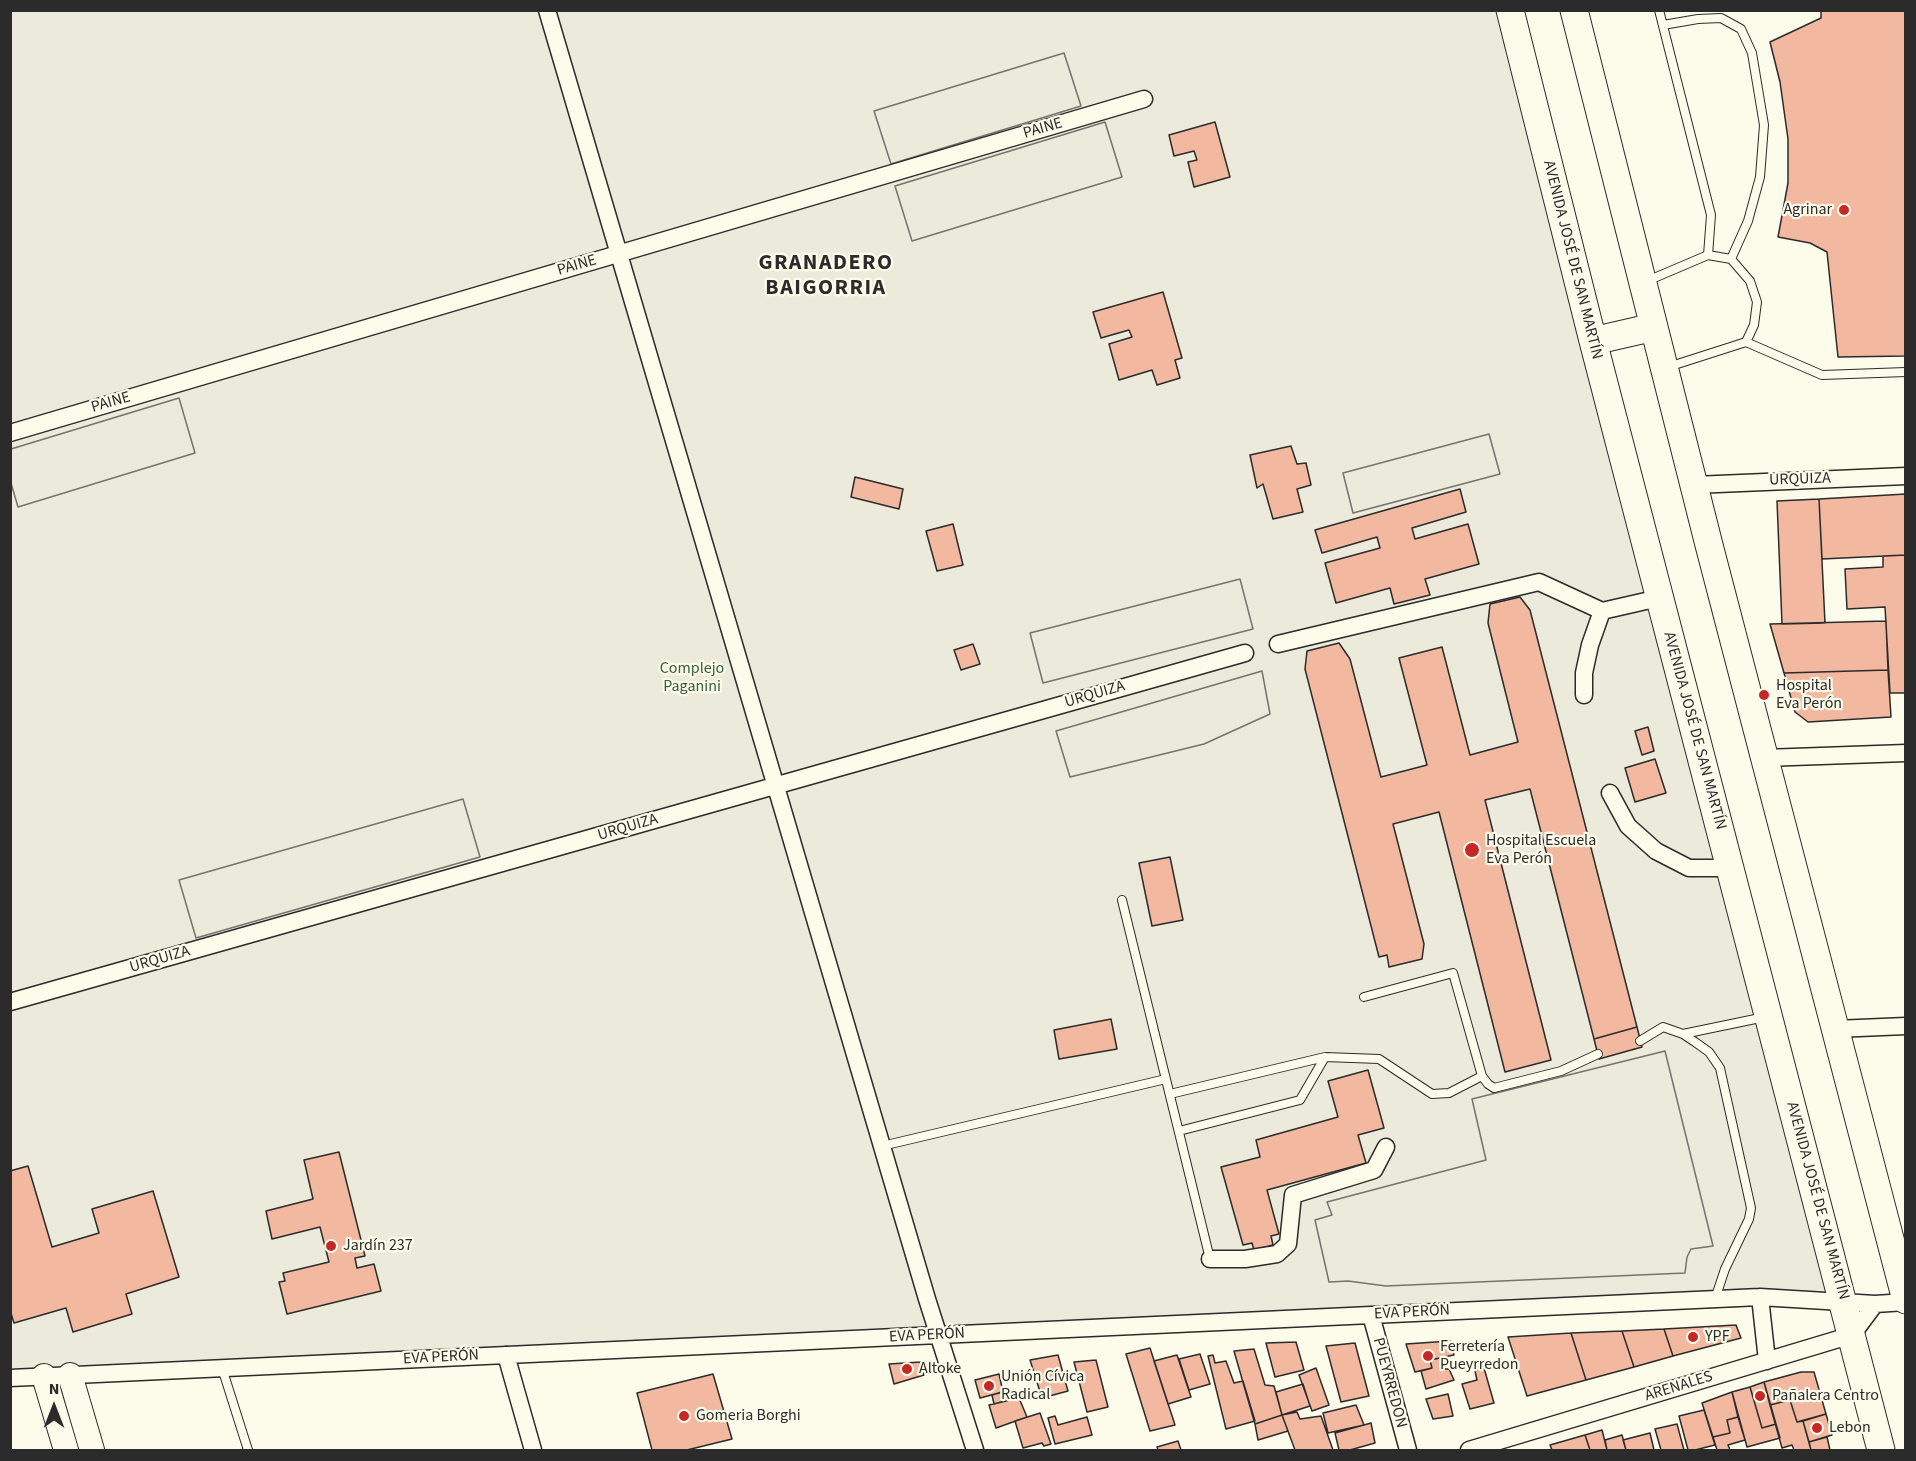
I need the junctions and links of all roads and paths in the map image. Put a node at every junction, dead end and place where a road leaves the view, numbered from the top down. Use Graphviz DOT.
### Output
graph roads {
  1 [pos="547,10"];
  2 [pos="1510,10"];
  3 [pos="1574,10"];
  4 [pos="1659,10"];
  5 [pos="1663,25"];
  6 [pos="1144,99"];
  7 [pos="619,254"];
  8 [pos="1708,255"];
  9 [pos="1731,259"];
  10 [pos="1643,283"];
  11 [pos="1654,327"];
  12 [pos="1593,341"];
  13 [pos="1746,342"];
  14 [pos="1665,368"];
  15 [pos="1905,372"];
  16 [pos="10,433"];
  17 [pos="1905,476"];
  18 [pos="1694,485"];
  19 [pos="1659,598"];
  20 [pos="1602,611"];
  21 [pos="1278,644"];
  22 [pos="1245,653"];
  23 [pos="1584,695"];
  24 [pos="1905,753"];
  25 [pos="1764,758"];
  26 [pos="776,786"];
  27 [pos="1610,794"];
  28 [pos="1730,868"];
  29 [pos="1122,900"];
  30 [pos="1364,997"];
  31 [pos="10,1002"];
  32 [pos="1768,1016"];
  33 [pos="1905,1026"];
  34 [pos="1835,1029"];
  35 [pos="1683,1034"];
  36 [pos="1640,1041"];
  37 [pos="1598,1054"];
  38 [pos="1325,1057"];
  39 [pos="1482,1076"];
  40 [pos="1166,1079"];
  41 [pos="1170,1094"];
  42 [pos="1179,1131"];
  43 [pos="882,1146"];
  44 [pos="1386,1147"];
  45 [pos="1210,1259"];
  46 [pos="1760,1297"];
  47 [pos="1715,1300"];
  48 [pos="1905,1301"];
  49 [pos="1843,1302"];
  50 [pos="1875,1304"];
  51 [pos="1371,1315"];
  52 [pos="938,1335"];
  53 [pos="1852,1335"];
  54 [pos="506,1355"];
  55 [pos="1767,1361"];
  56 [pos="222,1368"];
  57 [pos="70,1375"];
  58 [pos="44,1376"];
  59 [pos="10,1378"];
  60 [pos="1877,1448"];
  61 [pos="66,1450"];
  62 [pos="92,1450"];
  63 [pos="248,1450"];
  64 [pos="533,1450"];
  65 [pos="975,1450"];
  66 [pos="1408,1450"];
  67 [pos="1469,1450"];
  1 -- 7 [label="street"];
  2 -- 12 [label="main road, AVENIDA JOSÉ DE SAN MARTÍN"];
  3 -- 10 [label="main road"];
  4 -- 5 [label="lane"];
  5 -- 8 [label="lane"];
  5 -- 9 [label="lane"];
  6 -- 7 [label="street, PAINE"];
  7 -- 16 [label="street, PAINE"];
  7 -- 26 [label="street"];
  8 -- 9 [label="lane"];
  8 -- 10 [label="lane"];
  9 -- 13 [label="lane"];
  10 -- 11 [label="main road"];
  11 -- 12 [label="main road"];
  11 -- 14 [label="main road"];
  12 -- 19 [label="main road, AVENIDA JOSÉ DE SAN MARTÍN"];
  13 -- 14 [label="lane"];
  13 -- 15 [label="lane"];
  14 -- 18 [label="main road"];
  17 -- 18 [label="street, URQUIZA"];
  18 -- 25 [label="main road"];
  19 -- 20 [label="street"];
  19 -- 28 [label="main road, AVENIDA JOSÉ DE SAN MARTÍN"];
  20 -- 21 [label="street"];
  20 -- 23 [label="street"];
  22 -- 26 [label="street, URQUIZA"];
  24 -- 25 [label="street"];
  25 -- 34 [label="main road"];
  26 -- 31 [label="street, URQUIZA"];
  26 -- 43 [label="street"];
  27 -- 28 [label="street"];
  28 -- 32 [label="main road, AVENIDA JOSÉ DE SAN MARTÍN"];
  29 -- 40 [label="lane"];
  30 -- 39 [label="lane"];
  32 -- 35 [label="lane"];
  32 -- 49 [label="main road, AVENIDA JOSÉ DE SAN MARTÍN"];
  33 -- 34 [label="street"];
  34 -- 48 [label="main road"];
  35 -- 36 [label="lane"];
  35 -- 47 [label="lane"];
  37 -- 39 [label="lane"];
  38 -- 39 [label="lane"];
  38 -- 41 [label="lane"];
  38 -- 42 [label="lane"];
  40 -- 41 [label="lane"];
  40 -- 43 [label="lane"];
  41 -- 42 [label="lane"];
  42 -- 45 [label="lane"];
  43 -- 52 [label="street"];
  44 -- 45 [label="street"];
  46 -- 47 [label="street, EVA PERÓN"];
  46 -- 49 [label="street, EVA PERÓN"];
  46 -- 55 [label="street"];
  47 -- 51 [label="street, EVA PERÓN"];
  48 -- 50 [label="street, EVA PERÓN"];
  49 -- 50 [label="street, EVA PERÓN"];
  49 -- 53 [label="main road, AVENIDA JOSÉ DE SAN MARTÍN"];
  50 -- 53 [label="street"];
  51 -- 52 [label="street, EVA PERÓN"];
  51 -- 66 [label="street, PUEYRREDON"];
  52 -- 54 [label="street, EVA PERÓN"];
  52 -- 65 [label="street"];
  53 -- 55 [label="street, ARENALES"];
  53 -- 60 [label="main road, AVENIDA JOSÉ DE SAN MARTÍN"];
  54 -- 56 [label="street, EVA PERÓN"];
  54 -- 64 [label="street"];
  55 -- 67 [label="street, ARENALES"];
  56 -- 57 [label="street, EVA PERÓN"];
  56 -- 63 [label="lane"];
  57 -- 58 [label="street, EVA PERÓN"];
  57 -- 62 [label="main road"];
  58 -- 59 [label="street, EVA PERÓN"];
  58 -- 61 [label="main road"];
}
